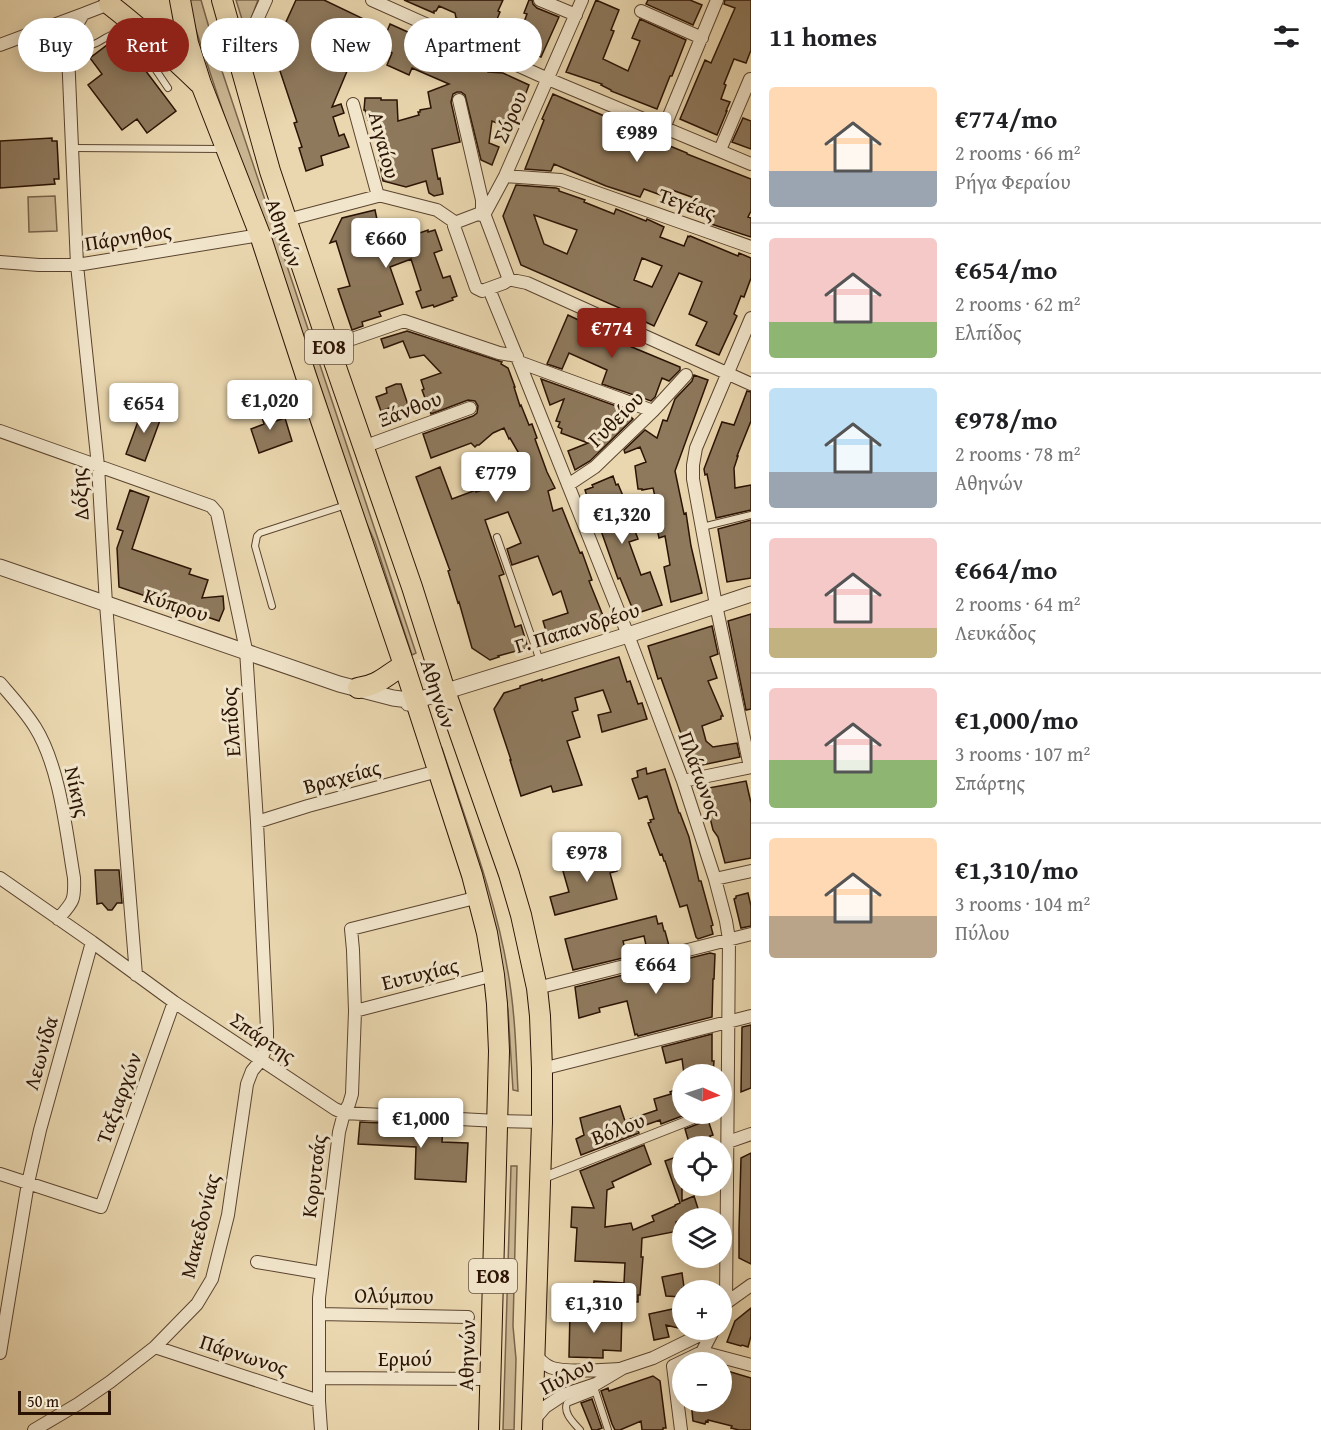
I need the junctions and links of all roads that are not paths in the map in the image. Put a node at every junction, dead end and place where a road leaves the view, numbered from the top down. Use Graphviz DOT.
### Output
graph roads {
  1 [pos="180,0"];
  2 [pos="222,0"];
  3 [pos="266,0"];
  4 [pos="374,0"];
  5 [pos="540,0"];
  6 [pos="582,0"];
  7 [pos="717,0"];
  8 [pos="99,6"];
  9 [pos="641,11"];
  10 [pos="576,15"];
  11 [pos="87,18"];
  12 [pos="227,18"];
  13 [pos="258,18"];
  14 [pos="702,38"];
  15 [pos="94,43"];
  16 [pos="0,45"];
  17 [pos="69,72"];
  18 [pos="241,72"];
  19 [pos="750,79"];
  20 [pos="548,80"];
  21 [pos="201,84"];
  22 [pos="168,88"];
  23 [pos="459,100"];
  24 [pos="352,104"];
  25 [pos="664,128"];
  26 [pos="72,148"];
  27 [pos="226,149"];
  28 [pos="720,150"];
  29 [pos="751,164"];
  30 [pos="505,176"];
  31 [pos="378,196"];
  32 [pos="483,214"];
  33 [pos="287,220"];
  34 [pos="456,223"];
  35 [pos="261,235"];
  36 [pos="751,247"];
  37 [pos="0,262"];
  38 [pos="77,265"];
  39 [pos="507,279"];
  40 [pos="489,289"];
  41 [pos="751,318"];
  42 [pos="329,347"];
  43 [pos="518,359"];
  44 [pos="728,374"];
  45 [pos="686,375"];
  46 [pos="751,384"];
  47 [pos="470,408"];
  48 [pos="653,411"];
  49 [pos="0,431"];
  50 [pos="363,447"];
  51 [pos="98,466"];
  52 [pos="568,485"];
  53 [pos="349,504"];
  54 [pos="751,515"];
  55 [pos="702,527"];
  56 [pos="497,537"];
  57 [pos="0,567"];
  58 [pos="751,594"];
  59 [pos="106,604"];
  60 [pos="716,605"];
  61 [pos="272,606"];
  62 [pos="628,634"];
  63 [pos="246,651"];
  64 [pos="540,662"];
  65 [pos="404,665"];
  66 [pos="0,683"];
  67 [pos="339,684"];
  68 [pos="358,688"];
  69 [pos="445,691"];
  70 [pos="416,701"];
  71 [pos="751,769"];
  72 [pos="438,771"];
  73 [pos="683,781"];
  74 [pos="257,822"];
  75 [pos="751,871"];
  76 [pos="0,878"];
  77 [pos="715,879"];
  78 [pos="479,897"];
  79 [pos="58,919"];
  80 [pos="751,934"];
  81 [pos="729,939"];
  82 [pos="92,942"];
  83 [pos="136,975"];
  84 [pos="494,975"];
  85 [pos="537,988"];
  86 [pos="174,1002"];
  87 [pos="355,1011"];
  88 [pos="751,1016"];
  89 [pos="728,1021"];
  90 [pos="261,1060"];
  91 [pos="726,1064"];
  92 [pos="542,1069"];
  93 [pos="344,1113"];
  94 [pos="498,1121"];
  95 [pos="542,1122"];
  96 [pos="680,1124"];
  97 [pos="751,1134"];
  98 [pos="732,1141"];
  99 [pos="0,1174"];
  100 [pos="540,1179"];
  101 [pos="28,1183"];
  102 [pos="727,1196"];
  103 [pos="257,1262"];
  104 [pos="322,1273"];
  105 [pos="725,1280"];
  106 [pos="751,1285"];
  107 [pos="732,1301"];
  108 [pos="319,1314"];
  109 [pos="468,1317"];
  110 [pos="690,1340"];
  111 [pos="708,1340"];
  112 [pos="156,1347"];
  113 [pos="702,1352"];
  114 [pos="0,1353"];
  115 [pos="535,1354"];
  116 [pos="653,1358"];
  117 [pos="732,1360"];
  118 [pos="751,1365"];
  119 [pos="672,1366"];
  120 [pos="623,1368"];
  121 [pos="319,1378"];
  122 [pos="490,1379"];
  123 [pos="596,1388"];
  124 [pos="320,1401"];
  125 [pos="679,1412"];
  126 [pos="532,1426"];
  127 [pos="33,1430"];
  128 [pos="321,1430"];
  129 [pos="489,1430"];
  130 [pos="579,1430"];
  131 [pos="608,1430"];
  132 [pos="681,1430"];
  1 -- 21 [label="highway, Αθηνών / ΕΟ8"];
  2 -- 12 [label="highway, Αθηνών / ΕΟ8"];
  3 -- 13 [label="street"];
  4 -- 20 [label="street"];
  5 -- 10 [label="street"];
  6 -- 10 [label="street, Σύρου"];
  7 -- 14 [label="street"];
  8 -- 11 [label="street, Δόξης"];
  8 -- 16 [label="street"];
  8 -- 21 [label="highway"];
  9 -- 14 [label="street"];
  10 -- 20 [label="street, Σύρου"];
  14 -- 25 [label="street"];
  15 -- 22 [label="lane"];
  17 -- 26 [label="street, Δόξης"];
  18 -- 33 [label="highway, Αθηνών / ΕΟ8"];
  19 -- 28 [label="street"];
  20 -- 25 [label="street"];
  20 -- 30 [label="street, Σύρου"];
  21 -- 27 [label="highway, Αθηνών / ΕΟ8"];
  23 -- 32 [label="street"];
  24 -- 31 [label="street, Αιγαίου"];
  25 -- 28 [label="street"];
  26 -- 27 [label="lane"];
  26 -- 38 [label="street, Δόξης"];
  27 -- 35 [label="highway, Αθηνών / ΕΟ8"];
  28 -- 29 [label="street"];
  30 -- 32 [label="street, Σύρου"];
  30 -- 36 [label="street, Τεγέας"];
  31 -- 33 [label="street"];
  31 -- 34 [label="street"];
  32 -- 34 [label="street"];
  32 -- 39 [label="street"];
  33 -- 42 [label="highway, Αθηνών / ΕΟ8"];
  34 -- 40 [label="street"];
  35 -- 38 [label="street, Πάρνηθος"];
  35 -- 53 [label="highway, Αθηνών / ΕΟ8"];
  37 -- 38 [label="street, Πάρνηθος"];
  38 -- 51 [label="street, Δόξης"];
  39 -- 40 [label="street"];
  39 -- 44 [label="street"];
  40 -- 43 [label="street, Πλάτωνος"];
  41 -- 44 [label="street"];
  42 -- 43 [label="street"];
  42 -- 50 [label="highway, Αθηνών / ΕΟ8"];
  43 -- 48 [label="street"];
  43 -- 52 [label="street, Πλάτωνος"];
  44 -- 46 [label="street"];
  44 -- 55 [label="street"];
  45 -- 48 [label="street, Γυθείου"];
  47 -- 50 [label="street, Ξάνθου"];
  48 -- 52 [label="street, Γυθείου"];
  49 -- 51 [label="street"];
  50 -- 69 [label="highway, Αθηνών / ΕΟ8"];
  51 -- 59 [label="street, Δόξης"];
  51 -- 63 [label="street, Ελπίδος"];
  52 -- 62 [label="street, Πλάτωνος"];
  53 -- 61 [label="lane"];
  53 -- 65 [label="highway, Αθηνών / ΕΟ8"];
  54 -- 55 [label="lane"];
  55 -- 60 [label="street"];
  56 -- 64 [label="lane"];
  57 -- 59 [label="street, Κύπρου"];
  58 -- 60 [label="street, Γ. Παπανδρέου"];
  59 -- 63 [label="street, Κύπρου"];
  59 -- 83 [label="street, Δόξης"];
  60 -- 62 [label="street, Γ. Παπανδρέου"];
  60 -- 71 [label="street"];
  62 -- 64 [label="street, Γ. Παπανδρέου"];
  62 -- 73 [label="street, Πλάτωνος"];
  63 -- 67 [label="street, Κύπρου"];
  63 -- 74 [label="street, Ελπίδος"];
  64 -- 69 [label="street, Γ. Παπανδρέου"];
  65 -- 68 [label="highway"];
  65 -- 70 [label="highway, Αθηνών / ΕΟ8"];
  66 -- 79 [label="street, Νίκης"];
  67 -- 68 [label="street, Κύπρου"];
  67 -- 70 [label="street, Κύπρου"];
  68 -- 70 [label="street, Κύπρου"];
  69 -- 70 [label="street, Γ. Παπανδρέου"];
  69 -- 85 [label="highway, Αθηνών / ΕΟ8"];
  70 -- 72 [label="highway, Αθηνών / ΕΟ8"];
  71 -- 73 [label="street"];
  72 -- 74 [label="street, Βραχείας"];
  72 -- 78 [label="highway, Αθηνών / ΕΟ8"];
  73 -- 77 [label="street, Πλάτωνος"];
  74 -- 90 [label="street, Ελπίδος"];
  75 -- 77 [label="street"];
  76 -- 79 [label="street, Σπάρτης"];
  77 -- 81 [label="street, Πλάτωνος"];
  78 -- 84 [label="highway, Αθηνών / ΕΟ8"];
  78 -- 87 [label="street, Κορυτσάς"];
  79 -- 82 [label="street, Σπάρτης"];
  80 -- 81 [label="street"];
  81 -- 85 [label="street"];
  81 -- 89 [label="street, Πλάτωνος"];
  82 -- 83 [label="street, Σπάρτης"];
  82 -- 101 [label="street, Λεωνίδα"];
  83 -- 86 [label="street, Σπάρτης"];
  84 -- 87 [label="street, Ευτυχίας"];
  84 -- 94 [label="highway, Αθηνών / ΕΟ8"];
  85 -- 92 [label="highway, Αθηνών / ΕΟ8"];
  86 -- 90 [label="street, Σπάρτης"];
  86 -- 101 [label="street, Ταξιαρχών"];
  87 -- 93 [label="street, Κορυτσάς"];
  88 -- 89 [label="street"];
  89 -- 91 [label="street, Πλάτωνος"];
  89 -- 92 [label="street"];
  90 -- 93 [label="street, Σπάρτης"];
  90 -- 112 [label="street, Μακεδονίας"];
  92 -- 95 [label="highway, Αθηνών / ΕΟ8"];
  93 -- 94 [label="street, Σπάρτης"];
  93 -- 104 [label="street, Κορυτσάς"];
  94 -- 95 [label="street, Σπάρτης"];
  94 -- 122 [label="highway, Αθηνών / ΕΟ8"];
  95 -- 100 [label="highway, Αθηνών / ΕΟ8"];
  96 -- 100 [label="street, Βόλου"];
  97 -- 98 [label="street"];
  99 -- 101 [label="street"];
  100 -- 115 [label="highway, Αθηνών / ΕΟ8"];
  101 -- 114 [label="street, Λεωνίδα"];
  102 -- 105 [label="street, Πλάτωνος"];
  103 -- 104 [label="street"];
  104 -- 108 [label="street, Κορυτσάς"];
  106 -- 107 [label="street"];
  108 -- 109 [label="street, Ολύμπου"];
  108 -- 121 [label="street, Κορυτσάς"];
  110 -- 116 [label="street, Πύλου"];
  111 -- 113 [label="street, Πύλου"];
  112 -- 124 [label="street, Πάρνωνος"];
  112 -- 127 [label="street, Μακεδονίας"];
  115 -- 120 [label="street, Πύλου"];
  115 -- 126 [label="highway, Αθηνών / ΕΟ8"];
  116 -- 119 [label="street"];
  116 -- 120 [label="street, Πύλου"];
  117 -- 118 [label="street"];
  120 -- 123 [label="street, Πύλου"];
  121 -- 122 [label="street, Ερμού"];
  121 -- 124 [label="street, Κορυτσάς"];
  122 -- 129 [label="highway, Αθηνών / ΕΟ8"];
  123 -- 126 [label="street, Πύλου"];
  123 -- 130 [label="lane"];
  123 -- 131 [label="lane"];
  124 -- 128 [label="street, Κορυτσάς"];
  125 -- 132 [label="street"];
}
